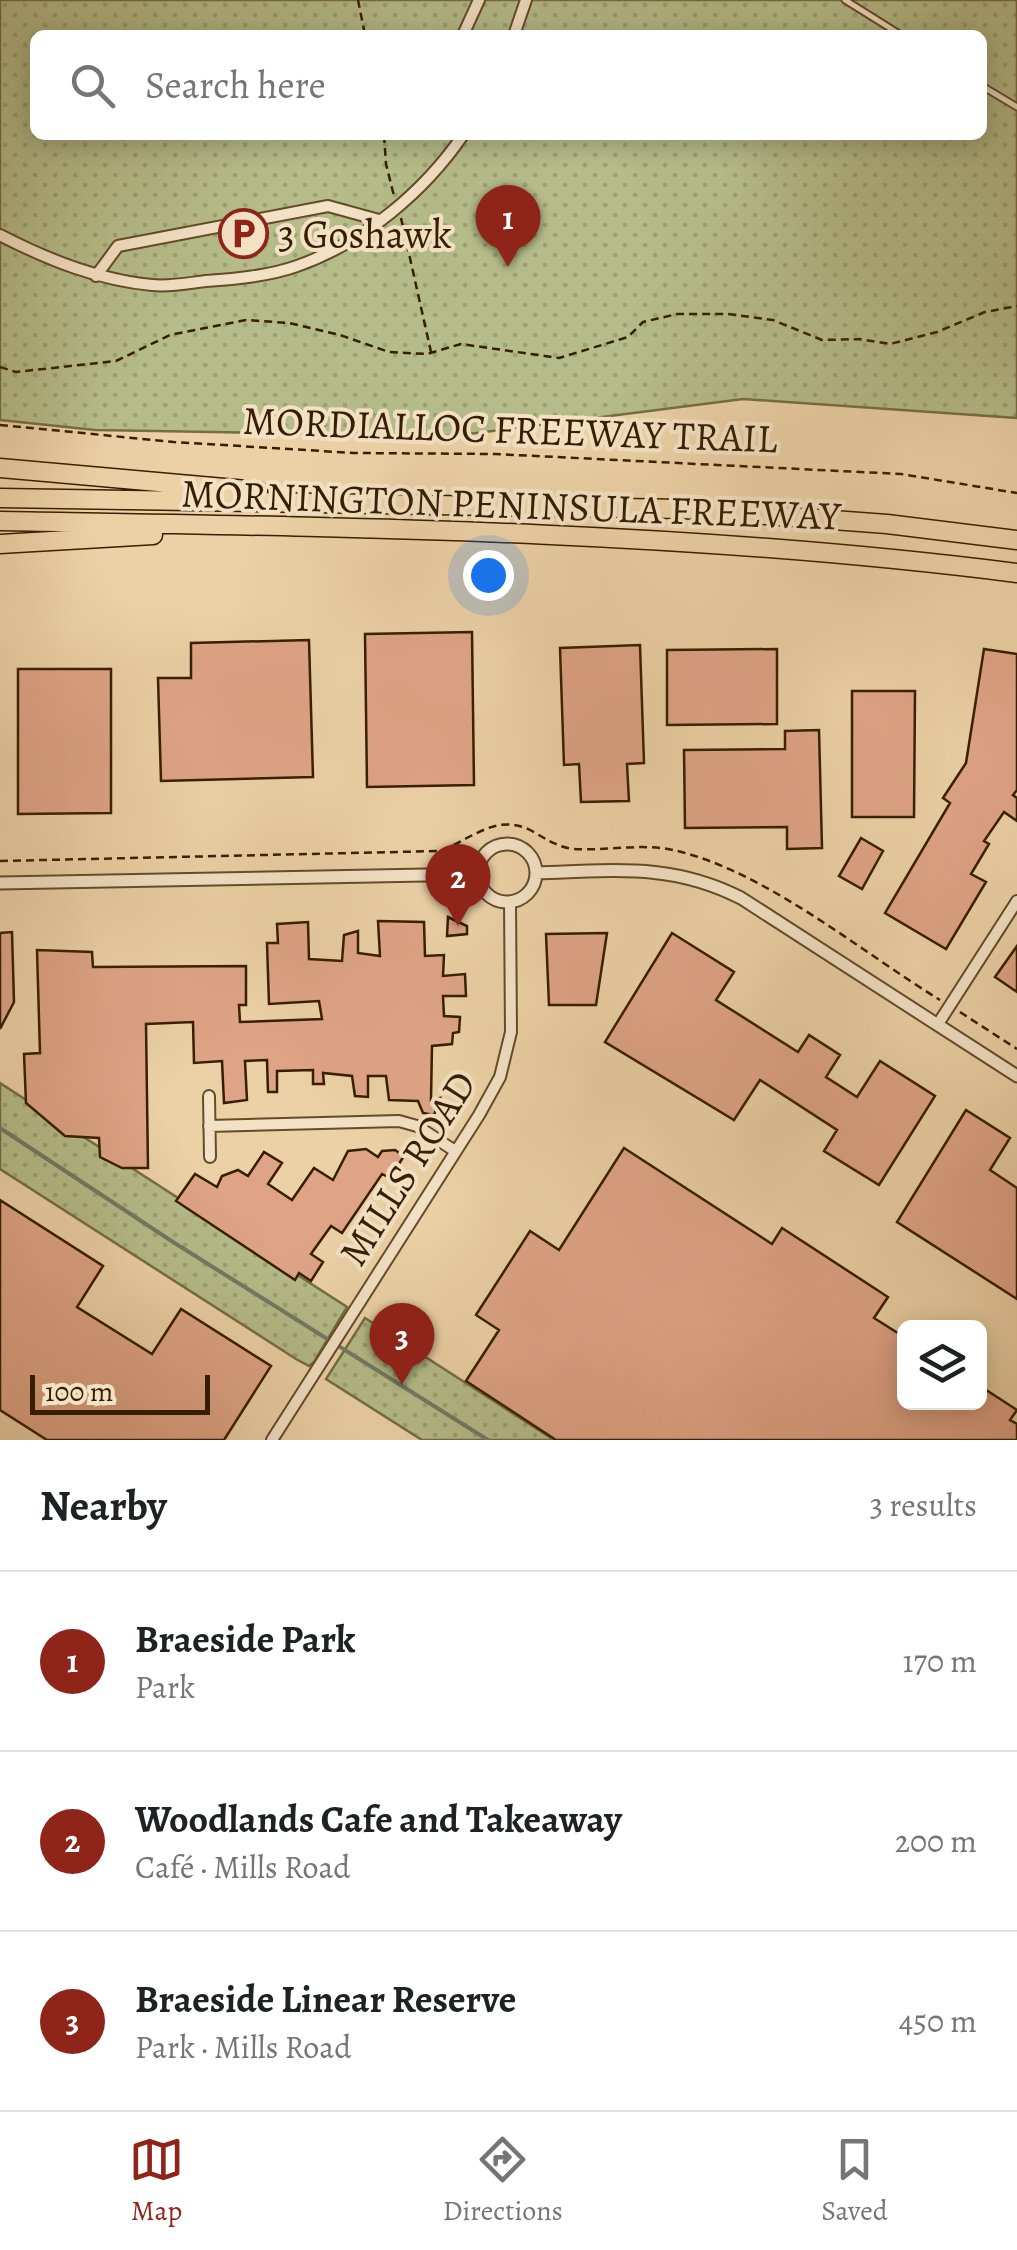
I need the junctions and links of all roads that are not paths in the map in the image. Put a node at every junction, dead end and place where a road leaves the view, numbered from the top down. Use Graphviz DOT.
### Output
graph roads {
  1 [pos="479,0"];
  2 [pos="526,0"];
  3 [pos="845,0"];
  4 [pos="465,30"];
  5 [pos="516,30"];
  6 [pos="893,30"];
  7 [pos="987,89"];
  8 [pos="1017,107"];
  9 [pos="452,140"];
  10 [pos="460,140"];
  11 [pos="455,147"];
  12 [pos="379,220"];
  13 [pos="0,236"];
  14 [pos="96,276"];
  15 [pos="0,468"];
  16 [pos="0,498"];
  17 [pos="734,511"];
  18 [pos="0,521"];
  19 [pos="283,528"];
  20 [pos="1017,540"];
  21 [pos="0,544"];
  22 [pos="1017,573"];
  23 [pos="536,872"];
  24 [pos="478,874"];
  25 [pos="0,883"];
  26 [pos="510,902"];
  27 [pos="1017,902"];
  28 [pos="938,1024"];
  29 [pos="1017,1076"];
  30 [pos="208,1096"];
  31 [pos="209,1126"];
  32 [pos="455,1151"];
  33 [pos="210,1157"];
  34 [pos="272,1440"];
  1 -- 4 [label="street"];
  2 -- 5 [label="street"];
  3 -- 6 [label="lane"];
  7 -- 8 [label="lane"];
  9 -- 11 [label="street"];
  10 -- 11 [label="street"];
  11 -- 12 [label="street"];
  12 -- 14 [label="street"];
  12 -- 14 [label="street"];
  13 -- 14 [label="street"];
  15 -- 17 [label="highway"];
  16 -- 17 [label="highway, MORNINGTON PENINSULA FREEWAY"];
  17 -- 20 [label="highway, MORNINGTON PENINSULA FREEWAY"];
  18 -- 19 [label="highway, MORNINGTON PENINSULA FREEWAY"];
  19 -- 21 [label="highway"];
  19 -- 22 [label="highway, MORNINGTON PENINSULA FREEWAY"];
  23 -- 24 [label="street"];
  23 -- 26 [label="street"];
  23 -- 28 [label="street"];
  24 -- 25 [label="street"];
  24 -- 26 [label="street"];
  26 -- 32 [label="street, MILLS ROAD"];
  27 -- 28 [label="street"];
  28 -- 29 [label="street"];
  30 -- 31 [label="street"];
  31 -- 32 [label="street"];
  31 -- 33 [label="street"];
  32 -- 34 [label="street, MILLS ROAD"];
}
